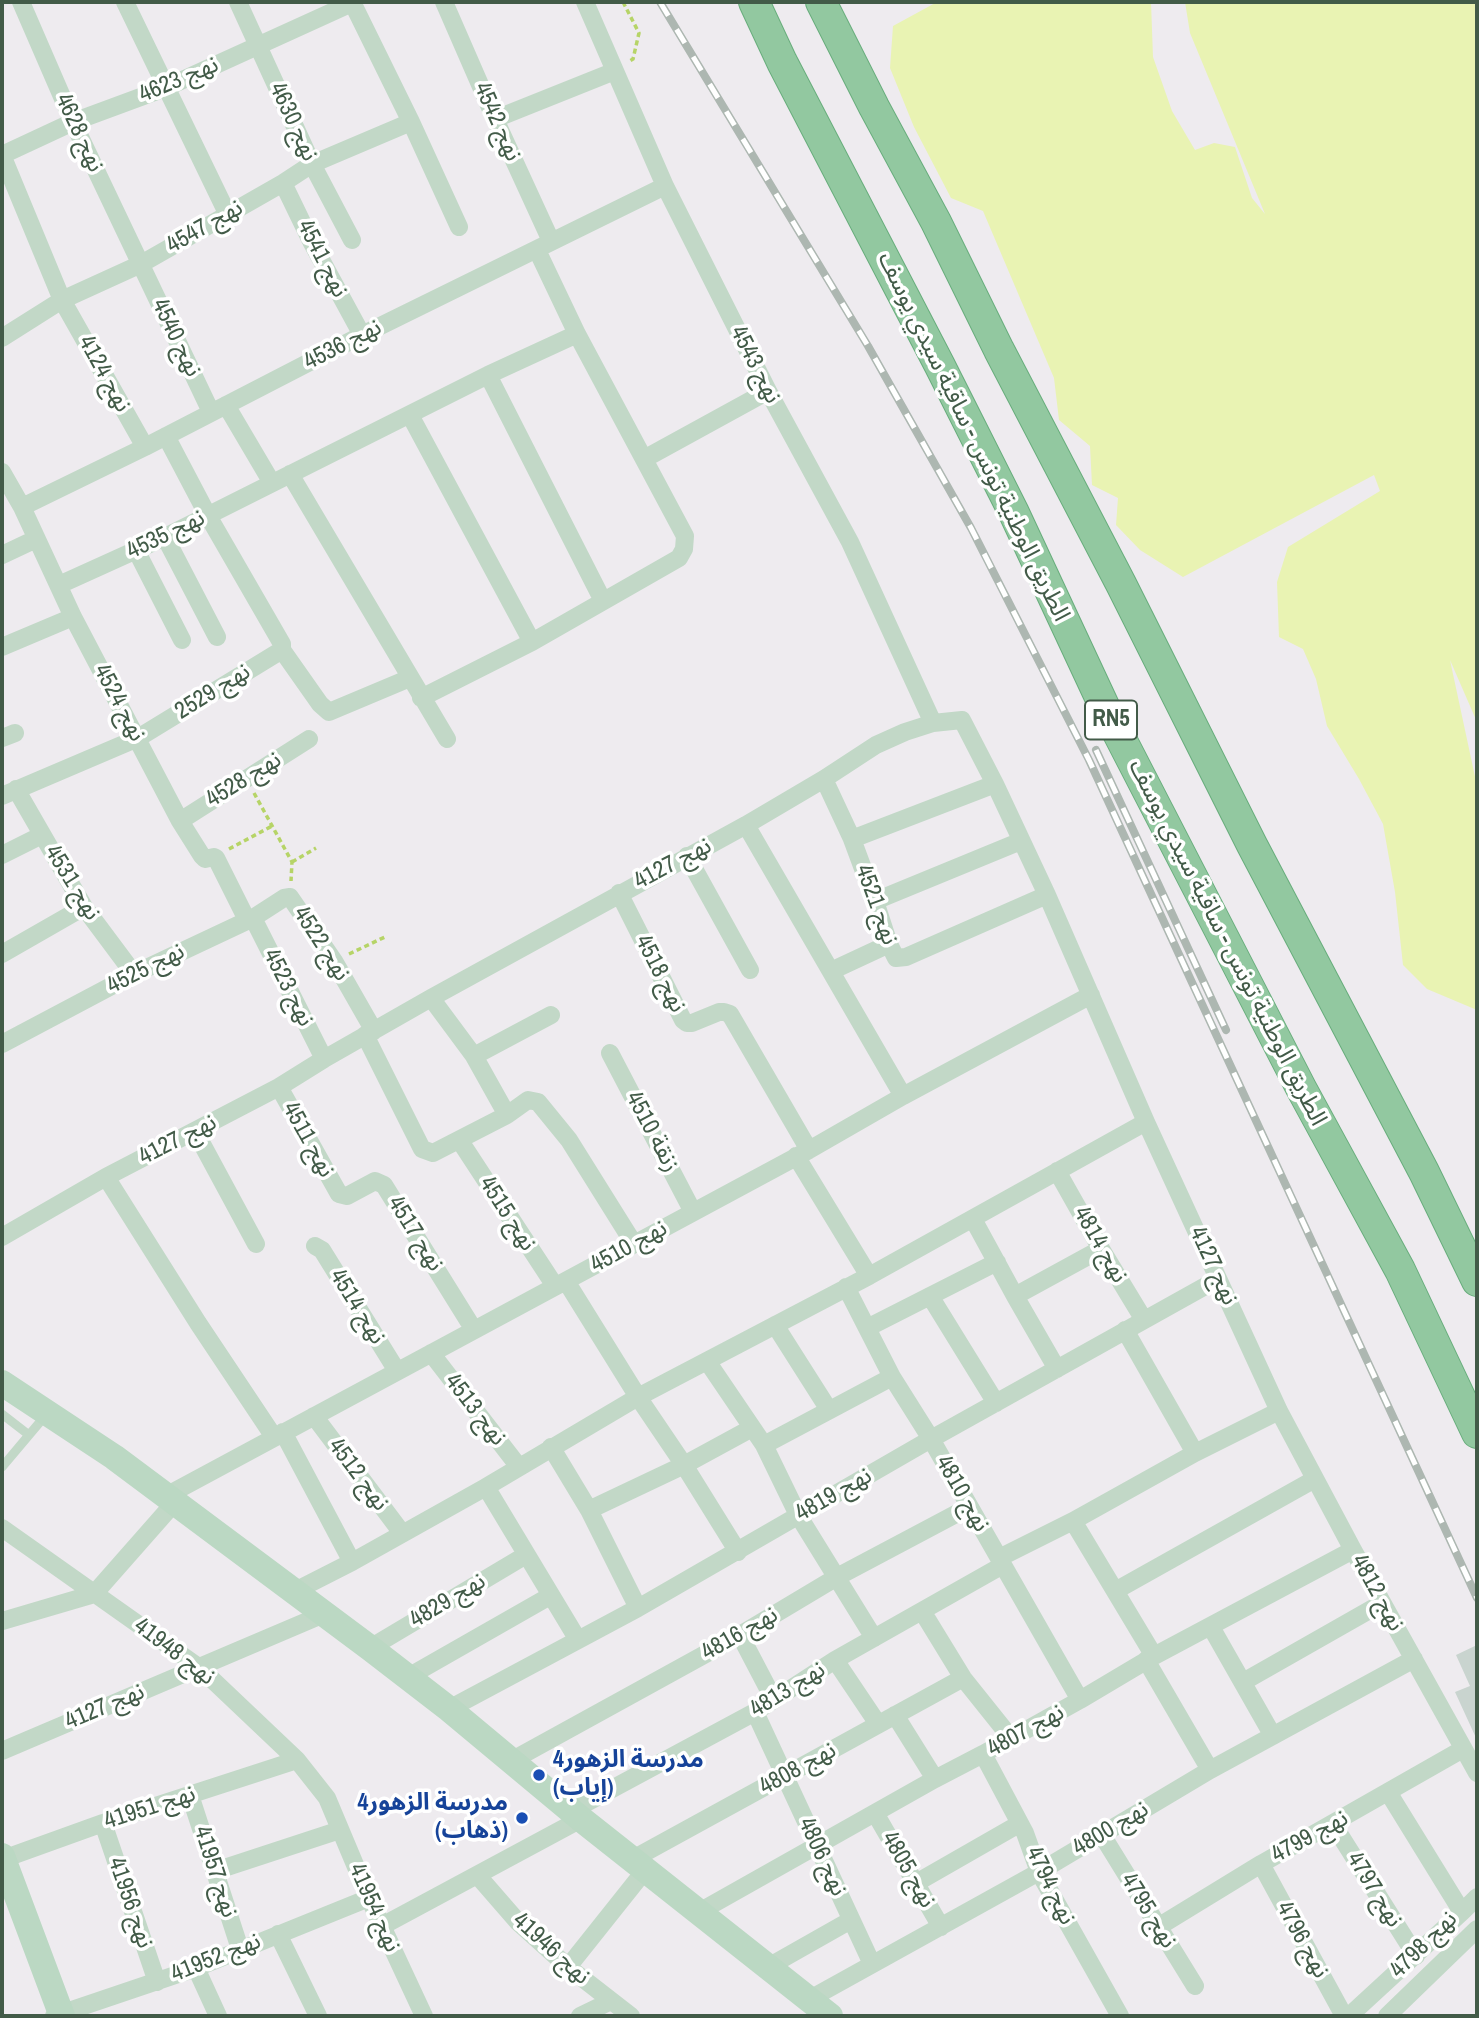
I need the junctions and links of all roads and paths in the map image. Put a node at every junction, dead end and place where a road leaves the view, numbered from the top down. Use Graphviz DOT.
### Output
graph roads {
  1 [pos="21,2"];
  2 [pos="125,2"];
  3 [pos="238,2"];
  4 [pos="353,2"];
  5 [pos="444,2"];
  6 [pos="585,2"];
  7 [pos="623,2"];
  8 [pos="754,2"];
  9 [pos="821,2"];
  10 [pos="257,45"];
  11 [pos="615,71"];
  12 [pos="165,88"];
  13 [pos="495,119"];
  14 [pos="73,122"];
  15 [pos="411,122"];
  16 [pos="2,155"];
  17 [pos="312,164"];
  18 [pos="283,183"];
  19 [pos="665,186"];
  20 [pos="227,213"];
  21 [pos="459,228"];
  22 [pos="352,240"];
  23 [pos="544,245"];
  24 [pos="141,264"];
  25 [pos="62,300"];
  26 [pos="577,334"];
  27 [pos="362,335"];
  28 [pos="2,338"];
  29 [pos="488,375"];
  30 [pos="768,391"];
  31 [pos="218,408"];
  32 [pos="410,415"];
  33 [pos="166,436"];
  34 [pos="145,447"];
  35 [pos="644,459"];
  36 [pos="2,472"];
  37 [pos="290,474"];
  38 [pos="272,484"];
  39 [pos="22,506"];
  40 [pos="207,514"];
  41 [pos="164,537"];
  42 [pos="36,539"];
  43 [pos="136,550"];
  44 [pos="2,555"];
  45 [pos="59,585"];
  46 [pos="603,601"];
  47 [pos="73,617"];
  48 [pos="217,637"];
  49 [pos="182,640"];
  50 [pos="532,642"];
  51 [pos="2,647"];
  52 [pos="282,650"];
  53 [pos="410,678"];
  54 [pos="421,698"];
  55 [pos="933,723"];
  56 [pos="138,738"];
  57 [pos="447,738"];
  58 [pos="309,739"];
  59 [pos="246,778"];
  60 [pos="824,779"];
  61 [pos="995,784"];
  62 [pos="9,792"];
  63 [pos="180,821"];
  64 [pos="746,825"];
  65 [pos="272,826"];
  66 [pos="42,835"];
  67 [pos="852,839"];
  68 [pos="1021,841"];
  69 [pos="316,848"];
  70 [pos="2,855"];
  71 [pos="687,856"];
  72 [pos="215,857"];
  73 [pos="292,862"];
  74 [pos="619,893"];
  75 [pos="1047,895"];
  76 [pos="290,897"];
  77 [pos="875,901"];
  78 [pos="84,907"];
  79 [pos="250,919"];
  80 [pos="387,936"];
  81 [pos="889,944"];
  82 [pos="2,954"];
  83 [pos="334,961"];
  84 [pos="750,970"];
  85 [pos="831,971"];
  86 [pos="134,974"];
  87 [pos="1091,995"];
  88 [pos="431,998"];
  89 [pos="551,1015"];
  90 [pos="370,1033"];
  91 [pos="2,1044"];
  92 [pos="610,1053"];
  93 [pos="474,1056"];
  94 [pos="324,1059"];
  95 [pos="279,1087"];
  96 [pos="903,1096"];
  97 [pos="507,1115"];
  98 [pos="1146,1122"];
  99 [pos="195,1130"];
  100 [pos="460,1141"];
  101 [pos="803,1153"];
  102 [pos="1057,1171"];
  103 [pos="106,1177"];
  104 [pos="337,1192"];
  105 [pos="694,1212"];
  106 [pos="973,1219"];
  107 [pos="2,1237"];
  108 [pos="256,1244"];
  109 [pos="634,1244"];
  110 [pos="315,1245"];
  111 [pos="1101,1250"];
  112 [pos="997,1262"];
  113 [pos="869,1276"];
  114 [pos="1218,1279"];
  115 [pos="1477,1281"];
  116 [pos="561,1284"];
  117 [pos="846,1287"];
  118 [pos="930,1296"];
  119 [pos="1015,1296"];
  120 [pos="1144,1320"];
  121 [pos="775,1325"];
  122 [pos="867,1328"];
  123 [pos="474,1330"];
  124 [pos="1125,1331"];
  125 [pos="431,1353"];
  126 [pos="707,1361"];
  127 [pos="1057,1369"];
  128 [pos="397,1371"];
  129 [pos="892,1377"];
  130 [pos="2,1383"];
  131 [pos="638,1397"];
  132 [pos="996,1403"];
  133 [pos="828,1410"];
  134 [pos="1279,1411"];
  135 [pos="48,1412"];
  136 [pos="2,1414"];
  137 [pos="314,1416"];
  138 [pos="752,1428"];
  139 [pos="1477,1433"];
  140 [pos="29,1434"];
  141 [pos="279,1435"];
  142 [pos="931,1440"];
  143 [pos="764,1445"];
  144 [pos="551,1447"];
  145 [pos="1195,1453"];
  146 [pos="684,1465"];
  147 [pos="2,1467"];
  148 [pos="519,1467"];
  149 [pos="1315,1479"];
  150 [pos="486,1487"];
  151 [pos="171,1499"];
  152 [pos="969,1507"];
  153 [pos="589,1510"];
  154 [pos="798,1515"];
  155 [pos="1073,1521"];
  156 [pos="2,1528"];
  157 [pos="402,1533"];
  158 [pos="1353,1550"];
  159 [pos="738,1552"];
  160 [pos="526,1555"];
  161 [pos="1001,1561"];
  162 [pos="352,1562"];
  163 [pos="836,1577"];
  164 [pos="295,1591"];
  165 [pos="1115,1591"];
  166 [pos="94,1594"];
  167 [pos="550,1596"];
  168 [pos="1382,1603"];
  169 [pos="638,1608"];
  170 [pos="922,1611"];
  171 [pos="324,1614"];
  172 [pos="2,1621"];
  173 [pos="1211,1627"];
  174 [pos="740,1635"];
  175 [pos="874,1638"];
  176 [pos="578,1640"];
  177 [pos="369,1648"];
  178 [pos="1150,1658"];
  179 [pos="1414,1659"];
  180 [pos="835,1660"];
  181 [pos="200,1668"];
  182 [pos="408,1677"];
  183 [pos="963,1678"];
  184 [pos="1243,1682"];
  185 [pos="774,1700"];
  186 [pos="1080,1700"];
  187 [pos="449,1709"];
  188 [pos="755,1712"];
  189 [pos="895,1715"];
  190 [pos="878,1724"];
  191 [pos="1273,1736"];
  192 [pos="1011,1738"];
  193 [pos="1463,1749"];
  194 [pos="2,1751"];
  195 [pos="983,1754"];
  196 [pos="297,1759"];
  197 [pos="511,1761"];
  198 [pos="1210,1770"];
  199 [pos="1477,1773"];
  200 [pos="784,1777"];
  201 [pos="935,1779"];
  202 [pos="1388,1792"];
  203 [pos="190,1795"];
  204 [pos="327,1798"];
  205 [pos="875,1813"];
  206 [pos="576,1815"];
  207 [pos="103,1824"];
  208 [pos="1019,1824"];
  209 [pos="1333,1824"];
  210 [pos="340,1830"];
  211 [pos="1102,1835"];
  212 [pos="816,1846"];
  213 [pos="639,1864"];
  214 [pos="1261,1864"];
  215 [pos="4,1866"];
  216 [pos="215,1871"];
  217 [pos="1039,1872"];
  218 [pos="478,1876"];
  219 [pos="916,1883"];
  220 [pos="1477,1897"];
  221 [pos="369,1898"];
  222 [pos="699,1912"];
  223 [pos="1462,1912"];
  224 [pos="851,1920"];
  225 [pos="382,1926"];
  226 [pos="941,1927"];
  227 [pos="1158,1927"];
  228 [pos="1477,1929"];
  229 [pos="278,1934"];
  230 [pos="240,1949"];
  231 [pos="1416,1956"];
  232 [pos="872,1964"];
  233 [pos="768,1967"];
  234 [pos="197,1968"];
  235 [pos="568,1968"];
  236 [pos="157,1982"];
  237 [pos="1195,1986"];
  238 [pos="611,2001"];
  239 [pos="815,2010"];
  240 [pos="419,2014"];
  241 [pos="1392,2014"];
  242 [pos="59,2015"];
  243 [pos="218,2016"];
  244 [pos="318,2016"];
  245 [pos="580,2016"];
  246 [pos="631,2016"];
  247 [pos="1120,2016"];
  248 [pos="1346,2016"];
  1 -- 14 [label="street, نهج 4628"];
  2 -- 12 [label="street"];
  3 -- 10 [label="street, نهج 4630"];
  4 -- 10 [label="street, نهج 4623"];
  4 -- 15 [label="street"];
  5 -- 13 [label="street, نهج 4542"];
  6 -- 11 [label="street, نهج 4543"];
  7 -- 11 [label="path"];
  8 -- 139 [label="highway, الطريق الوطنية تونس - ساقية سيدي يوسف / RN5"];
  9 -- 115 [label="highway"];
  10 -- 12 [label="street, نهج 4623"];
  10 -- 17 [label="street, نهج 4630"];
  11 -- 13 [label="street"];
  11 -- 19 [label="street, نهج 4543"];
  12 -- 14 [label="street, نهج 4623"];
  12 -- 20 [label="street"];
  13 -- 23 [label="street, نهج 4542"];
  14 -- 16 [label="street, نهج 4623"];
  14 -- 24 [label="street, نهج 4628"];
  15 -- 17 [label="street, نهج 4547"];
  15 -- 21 [label="street"];
  16 -- 25 [label="street, نهج 4124"];
  17 -- 18 [label="street, نهج 4547"];
  17 -- 22 [label="street, نهج 4630"];
  18 -- 20 [label="street, نهج 4547"];
  18 -- 27 [label="street, نهج 4541"];
  19 -- 23 [label="street, نهج 4536"];
  19 -- 30 [label="street, نهج 4543"];
  20 -- 24 [label="street, نهج 4547"];
  23 -- 26 [label="street, نهج 4542"];
  23 -- 27 [label="street, نهج 4536"];
  24 -- 25 [label="street, نهج 4547"];
  24 -- 31 [label="street, نهج 4540"];
  25 -- 28 [label="street, نهج 4547"];
  25 -- 34 [label="street, نهج 4124"];
  26 -- 29 [label="street, نهج 4535"];
  26 -- 35 [label="street, نهج 4542"];
  27 -- 31 [label="street, نهج 4536"];
  29 -- 32 [label="street, نهج 4535"];
  29 -- 46 [label="street"];
  30 -- 35 [label="street"];
  30 -- 55 [label="street, نهج 4543"];
  31 -- 33 [label="street, نهج 4536"];
  31 -- 38 [label="street, نهج 4540"];
  32 -- 37 [label="street, نهج 4535"];
  32 -- 50 [label="street"];
  33 -- 34 [label="street, نهج 4536"];
  33 -- 40 [label="street"];
  34 -- 39 [label="street, نهج 4536"];
  35 -- 46 [label="street, نهج 4542"];
  36 -- 39 [label="street, نهج 4524"];
  37 -- 38 [label="street, نهج 4535"];
  37 -- 53 [label="street"];
  38 -- 40 [label="street, نهج 4535"];
  39 -- 42 [label="street, نهج 4524"];
  40 -- 41 [label="street, نهج 4535"];
  40 -- 52 [label="street"];
  41 -- 43 [label="street, نهج 4535"];
  41 -- 48 [label="street"];
  42 -- 44 [label="street"];
  42 -- 45 [label="street, نهج 4524"];
  43 -- 45 [label="street, نهج 4535"];
  43 -- 49 [label="street"];
  45 -- 47 [label="street, نهج 4524"];
  46 -- 50 [label="street"];
  47 -- 51 [label="street"];
  47 -- 56 [label="street, نهج 4524"];
  50 -- 54 [label="street"];
  52 -- 53 [label="street"];
  52 -- 56 [label="street, نهج 2529"];
  53 -- 54 [label="street"];
  54 -- 57 [label="street"];
  55 -- 60 [label="street, نهج 4127"];
  55 -- 61 [label="street, نهج 4127"];
  56 -- 62 [label="street, نهج 2529"];
  56 -- 63 [label="street, نهج 4524"];
  58 -- 59 [label="street, نهج 4528"];
  59 -- 63 [label="street, نهج 4528"];
  59 -- 65 [label="path"];
  60 -- 64 [label="street, نهج 4127"];
  60 -- 67 [label="street, نهج 4521"];
  61 -- 67 [label="street"];
  61 -- 68 [label="street, نهج 4127"];
  62 -- 66 [label="street, نهج 4531"];
  63 -- 72 [label="street, نهج 4524"];
  64 -- 71 [label="street, نهج 4127"];
  64 -- 85 [label="street"];
  65 -- 72 [label="path"];
  65 -- 73 [label="path"];
  66 -- 70 [label="street"];
  66 -- 78 [label="street, نهج 4531"];
  67 -- 77 [label="street, نهج 4521"];
  68 -- 75 [label="street, نهج 4127"];
  68 -- 77 [label="street"];
  69 -- 73 [label="path"];
  71 -- 74 [label="street, نهج 4127"];
  71 -- 84 [label="street"];
  72 -- 79 [label="street, نهج 4524"];
  73 -- 76 [label="path, نهج 4522"];
  74 -- 88 [label="street, نهج 4127"];
  74 -- 101 [label="street, نهج 4518"];
  75 -- 81 [label="street, نهج 4521"];
  75 -- 87 [label="street, نهج 4127"];
  76 -- 79 [label="street, نهج 4525"];
  76 -- 83 [label="street, نهج 4522"];
  77 -- 81 [label="street, نهج 4521"];
  78 -- 82 [label="street"];
  78 -- 86 [label="street, نهج 4531"];
  79 -- 86 [label="street, نهج 4525"];
  79 -- 94 [label="street, نهج 4523"];
  80 -- 83 [label="path"];
  81 -- 85 [label="street"];
  83 -- 90 [label="street, نهج 4522"];
  85 -- 96 [label="street"];
  86 -- 91 [label="street, نهج 4525"];
  87 -- 96 [label="street, نهج 4510"];
  87 -- 98 [label="street, نهج 4127"];
  88 -- 90 [label="street, نهج 4127"];
  88 -- 93 [label="street"];
  89 -- 93 [label="street"];
  90 -- 94 [label="street, نهج 4127"];
  90 -- 100 [label="street, نهج 4522"];
  92 -- 105 [label="street, زنقة 4510"];
  93 -- 97 [label="street"];
  94 -- 95 [label="street, نهج 4127"];
  95 -- 99 [label="street, نهج 4127"];
  95 -- 104 [label="street, نهج 4511"];
  96 -- 101 [label="street, نهج 4510"];
  97 -- 100 [label="street"];
  97 -- 109 [label="street"];
  98 -- 102 [label="street"];
  98 -- 114 [label="street, نهج 4127"];
  99 -- 103 [label="street, نهج 4127"];
  99 -- 108 [label="street"];
  100 -- 116 [label="street, نهج 4515"];
  101 -- 105 [label="street, نهج 4510"];
  101 -- 113 [label="street, نهج 4518"];
  102 -- 106 [label="street"];
  102 -- 111 [label="street, نهج 4814"];
  103 -- 107 [label="street, نهج 4127"];
  103 -- 141 [label="street"];
  104 -- 123 [label="street, نهج 4517"];
  105 -- 109 [label="street, نهج 4510"];
  106 -- 112 [label="street"];
  106 -- 113 [label="street"];
  109 -- 116 [label="street, نهج 4510"];
  110 -- 128 [label="street, نهج 4514"];
  111 -- 119 [label="street"];
  111 -- 120 [label="street, نهج 4814"];
  112 -- 118 [label="street"];
  112 -- 119 [label="street"];
  113 -- 117 [label="street"];
  114 -- 120 [label="street, نهج 4819"];
  114 -- 134 [label="street, نهج 4127"];
  116 -- 123 [label="street, نهج 4510"];
  116 -- 131 [label="street, نهج 4515"];
  117 -- 121 [label="street"];
  117 -- 122 [label="street, نهج 4810"];
  118 -- 122 [label="street"];
  118 -- 132 [label="street"];
  119 -- 127 [label="street"];
  120 -- 124 [label="street, نهج 4819"];
  121 -- 126 [label="street"];
  121 -- 133 [label="street"];
  122 -- 129 [label="street, نهج 4810"];
  123 -- 125 [label="street, نهج 4510"];
  124 -- 127 [label="street, نهج 4819"];
  124 -- 145 [label="street"];
  125 -- 128 [label="street, نهج 4510"];
  125 -- 148 [label="street, نهج 4513"];
  126 -- 131 [label="street"];
  126 -- 138 [label="street"];
  127 -- 132 [label="street, نهج 4819"];
  128 -- 137 [label="street, نهج 4510"];
  129 -- 133 [label="street"];
  129 -- 142 [label="street, نهج 4810"];
  130 -- 135 [label="main road"];
  131 -- 144 [label="street"];
  131 -- 146 [label="street, نهج 4515"];
  132 -- 142 [label="street, نهج 4819"];
  133 -- 143 [label="street"];
  134 -- 145 [label="street, نهج 4813"];
  134 -- 149 [label="street, نهج 4812"];
  135 -- 140 [label="lane"];
  135 -- 151 [label="main road"];
  136 -- 140 [label="lane"];
  137 -- 141 [label="street, نهج 4510"];
  137 -- 157 [label="street, نهج 4512"];
  138 -- 143 [label="street"];
  138 -- 146 [label="street"];
  140 -- 147 [label="lane"];
  141 -- 151 [label="street, نهج 4510"];
  141 -- 162 [label="street"];
  142 -- 152 [label="street, نهج 4810"];
  142 -- 154 [label="street, نهج 4819"];
  143 -- 154 [label="street"];
  144 -- 148 [label="street"];
  144 -- 153 [label="street"];
  145 -- 155 [label="street, نهج 4813"];
  146 -- 153 [label="street"];
  146 -- 159 [label="street, نهج 4515"];
  148 -- 150 [label="street"];
  149 -- 158 [label="street, نهج 4812"];
  149 -- 165 [label="street"];
  150 -- 157 [label="street"];
  150 -- 160 [label="street"];
  151 -- 164 [label="main road"];
  151 -- 166 [label="street, نهج 4510"];
  152 -- 161 [label="street, نهج 4810"];
  152 -- 163 [label="street, نهج 4816"];
  153 -- 169 [label="street"];
  154 -- 159 [label="street, نهج 4819"];
  154 -- 163 [label="street"];
  155 -- 161 [label="street, نهج 4813"];
  155 -- 165 [label="street"];
  156 -- 166 [label="street, نهج 41948"];
  157 -- 162 [label="street"];
  158 -- 168 [label="street, نهج 4812"];
  158 -- 173 [label="street, نهج 4807"];
  159 -- 169 [label="street, نهج 4819"];
  160 -- 167 [label="street"];
  160 -- 177 [label="street, نهج 4829"];
  161 -- 170 [label="street, نهج 4813"];
  161 -- 186 [label="street, نهج 4810"];
  162 -- 164 [label="street"];
  163 -- 174 [label="street, نهج 4816"];
  163 -- 175 [label="street"];
  164 -- 171 [label="main road"];
  165 -- 178 [label="street"];
  166 -- 172 [label="street"];
  166 -- 181 [label="street, نهج 41948"];
  167 -- 176 [label="street"];
  167 -- 182 [label="street"];
  168 -- 179 [label="street, نهج 4812"];
  168 -- 184 [label="street"];
  169 -- 176 [label="street, نهج 4819"];
  170 -- 175 [label="street, نهج 4813"];
  170 -- 183 [label="street"];
  171 -- 177 [label="main road"];
  171 -- 181 [label="street, نهج 4127"];
  173 -- 178 [label="street, نهج 4807"];
  173 -- 184 [label="street"];
  174 -- 185 [label="street"];
  174 -- 197 [label="street, نهج 4816"];
  175 -- 180 [label="street, نهج 4813"];
  176 -- 187 [label="street, نهج 4819"];
  177 -- 182 [label="main road"];
  178 -- 186 [label="street, نهج 4807"];
  178 -- 198 [label="street"];
  179 -- 191 [label="street, نهج 4800"];
  179 -- 193 [label="street, نهج 4812"];
  180 -- 185 [label="street, نهج 4813"];
  180 -- 190 [label="street"];
  181 -- 194 [label="street, نهج 4127"];
  181 -- 196 [label="street, نهج 41948"];
  182 -- 187 [label="main road"];
  183 -- 189 [label="street, نهج 4808"];
  183 -- 192 [label="street"];
  184 -- 191 [label="street"];
  185 -- 188 [label="street, نهج 4813"];
  186 -- 192 [label="street, نهج 4807"];
  187 -- 197 [label="main road"];
  188 -- 200 [label="street, نهج 4806"];
  188 -- 206 [label="street, نهج 4813"];
  189 -- 190 [label="street, نهج 4808"];
  189 -- 201 [label="street"];
  190 -- 200 [label="street, نهج 4808"];
  191 -- 198 [label="street, نهج 4800"];
  192 -- 195 [label="street, نهج 4807"];
  193 -- 199 [label="street, نهج 4812"];
  193 -- 202 [label="street, نهج 4799"];
  195 -- 201 [label="street, نهج 4807"];
  195 -- 208 [label="street, نهج 4794"];
  196 -- 203 [label="street, نهج 41951"];
  196 -- 204 [label="street, نهج 41948"];
  197 -- 206 [label="main road"];
  198 -- 211 [label="street, نهج 4800"];
  200 -- 212 [label="street, نهج 4806"];
  200 -- 213 [label="street, نهج 4808"];
  201 -- 205 [label="street, نهج 4807"];
  202 -- 209 [label="street, نهج 4799"];
  202 -- 223 [label="street, نهج 4798"];
  203 -- 207 [label="street, نهج 41951"];
  203 -- 216 [label="street, نهج 41957"];
  204 -- 210 [label="street, نهج 41954"];
  205 -- 212 [label="street, نهج 4807"];
  205 -- 219 [label="street, نهج 4805"];
  206 -- 213 [label="main road"];
  206 -- 218 [label="street"];
  207 -- 215 [label="street, نهج 41951"];
  207 -- 236 [label="street, نهج 41956"];
  208 -- 217 [label="street, نهج 4794"];
  208 -- 219 [label="street"];
  209 -- 214 [label="street, نهج 4799"];
  209 -- 231 [label="street, نهج 4797"];
  210 -- 216 [label="street"];
  210 -- 221 [label="street, نهج 41954"];
  211 -- 217 [label="street, نهج 4800"];
  211 -- 227 [label="street, نهج 4795"];
  212 -- 222 [label="street, نهج 4807"];
  212 -- 224 [label="street, نهج 4806"];
  213 -- 222 [label="main road"];
  213 -- 235 [label="street"];
  214 -- 227 [label="street, نهج 4799"];
  214 -- 248 [label="street, نهج 4796"];
  215 -- 242 [label="main road"];
  216 -- 230 [label="street, نهج 41957"];
  217 -- 226 [label="street, نهج 4800"];
  217 -- 247 [label="street, نهج 4794"];
  218 -- 225 [label="street"];
  218 -- 235 [label="street, نهج 41946"];
  219 -- 226 [label="street, نهج 4805"];
  220 -- 223 [label="street"];
  221 -- 225 [label="street, نهج 41954"];
  221 -- 229 [label="street, نهج 41952"];
  222 -- 233 [label="main road"];
  223 -- 231 [label="street, نهج 4798"];
  224 -- 232 [label="street, نهج 4806"];
  224 -- 233 [label="street"];
  225 -- 240 [label="street, نهج 41954"];
  226 -- 232 [label="street, نهج 4800"];
  227 -- 237 [label="street, نهج 4795"];
  228 -- 241 [label="street"];
  229 -- 230 [label="street, نهج 41952"];
  229 -- 244 [label="street"];
  230 -- 234 [label="street, نهج 41952"];
  231 -- 248 [label="street, نهج 4798"];
  232 -- 239 [label="street, نهج 4800"];
  233 -- 239 [label="main road"];
  234 -- 236 [label="street, نهج 41952"];
  234 -- 243 [label="street"];
  235 -- 238 [label="street, نهج 41946"];
  236 -- 242 [label="street, نهج 41952"];
  238 -- 245 [label="street"];
  238 -- 246 [label="street, نهج 41946"];
}
